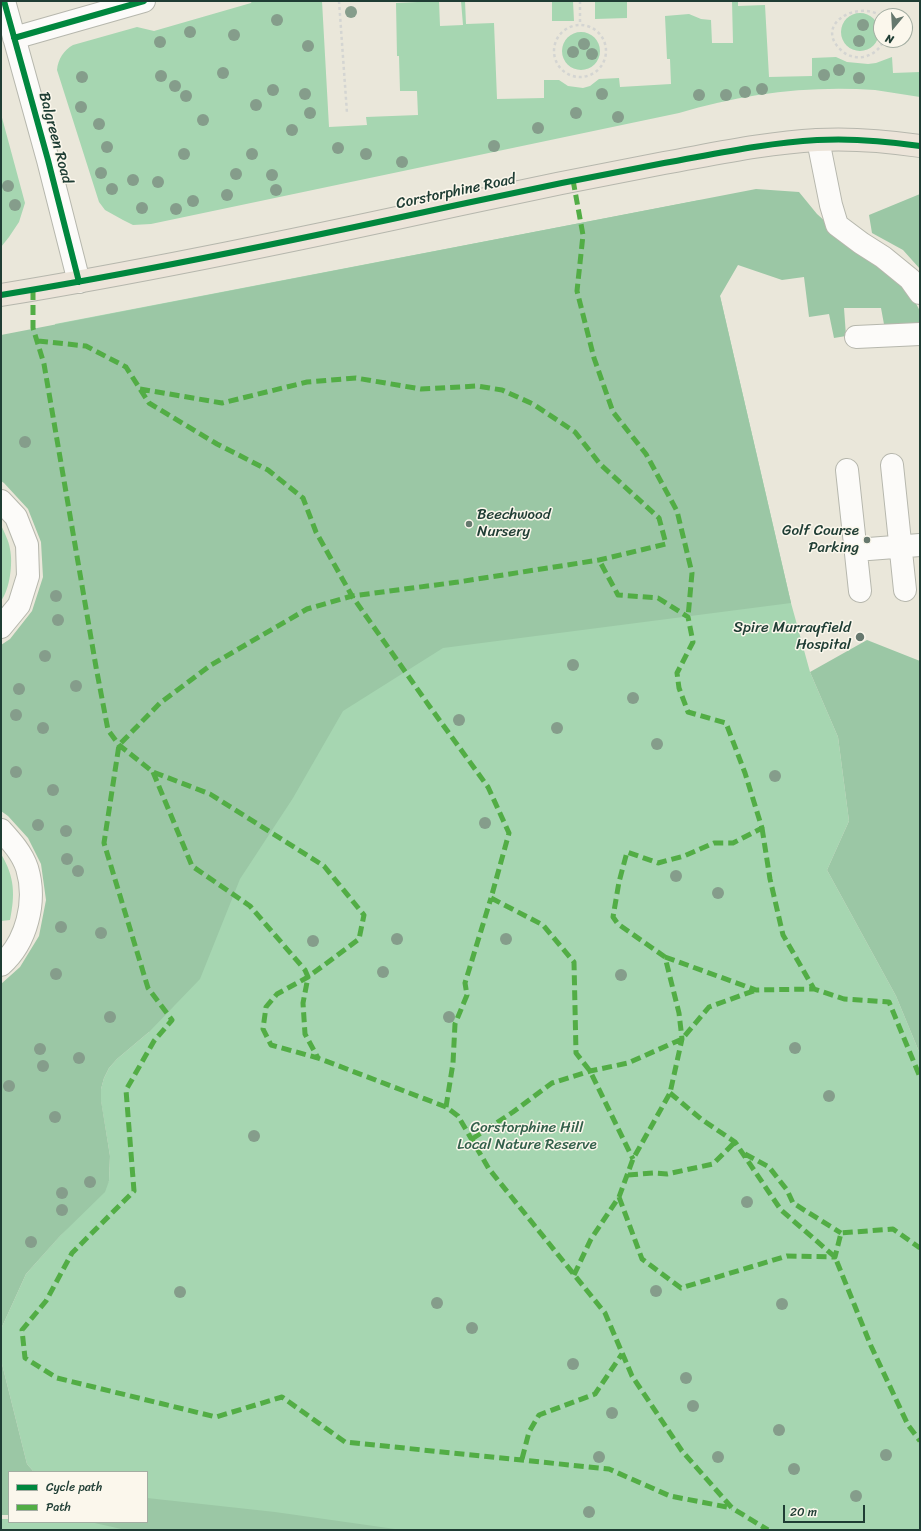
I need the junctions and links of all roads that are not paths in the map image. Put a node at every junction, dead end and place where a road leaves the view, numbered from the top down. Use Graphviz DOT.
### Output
graph roads {
  1 [pos="4,1"];
  2 [pos="144,1"];
  3 [pos="14,38"];
  4 [pos="818,140"];
  5 [pos="920,146"];
  6 [pos="79,282"];
  7 [pos="920,293"];
  8 [pos="1,295"];
  9 [pos="920,334"];
  10 [pos="856,337"];
  11 [pos="892,465"];
  12 [pos="847,470"];
  13 [pos="1,501"];
  14 [pos="910,546"];
  15 [pos="856,550"];
  16 [pos="860,590"];
  17 [pos="905,590"];
  18 [pos="1,627"];
  19 [pos="1,830"];
  20 [pos="1,965"];
  1 -- 3 [label="street, Balgreen Road"];
  2 -- 3 [label="street"];
  3 -- 6 [label="street, Balgreen Road"];
  4 -- 5 [label="main road, Corstorphine Road"];
  4 -- 6 [label="main road, Corstorphine Road"];
  4 -- 7 [label="street"];
  6 -- 8 [label="main road, Corstorphine Road"];
  9 -- 10 [label="street"];
  11 -- 14 [label="street"];
  12 -- 15 [label="street"];
  13 -- 18 [label="street"];
  14 -- 15 [label="street"];
  14 -- 17 [label="street"];
  15 -- 16 [label="street"];
  19 -- 20 [label="street"];
}
